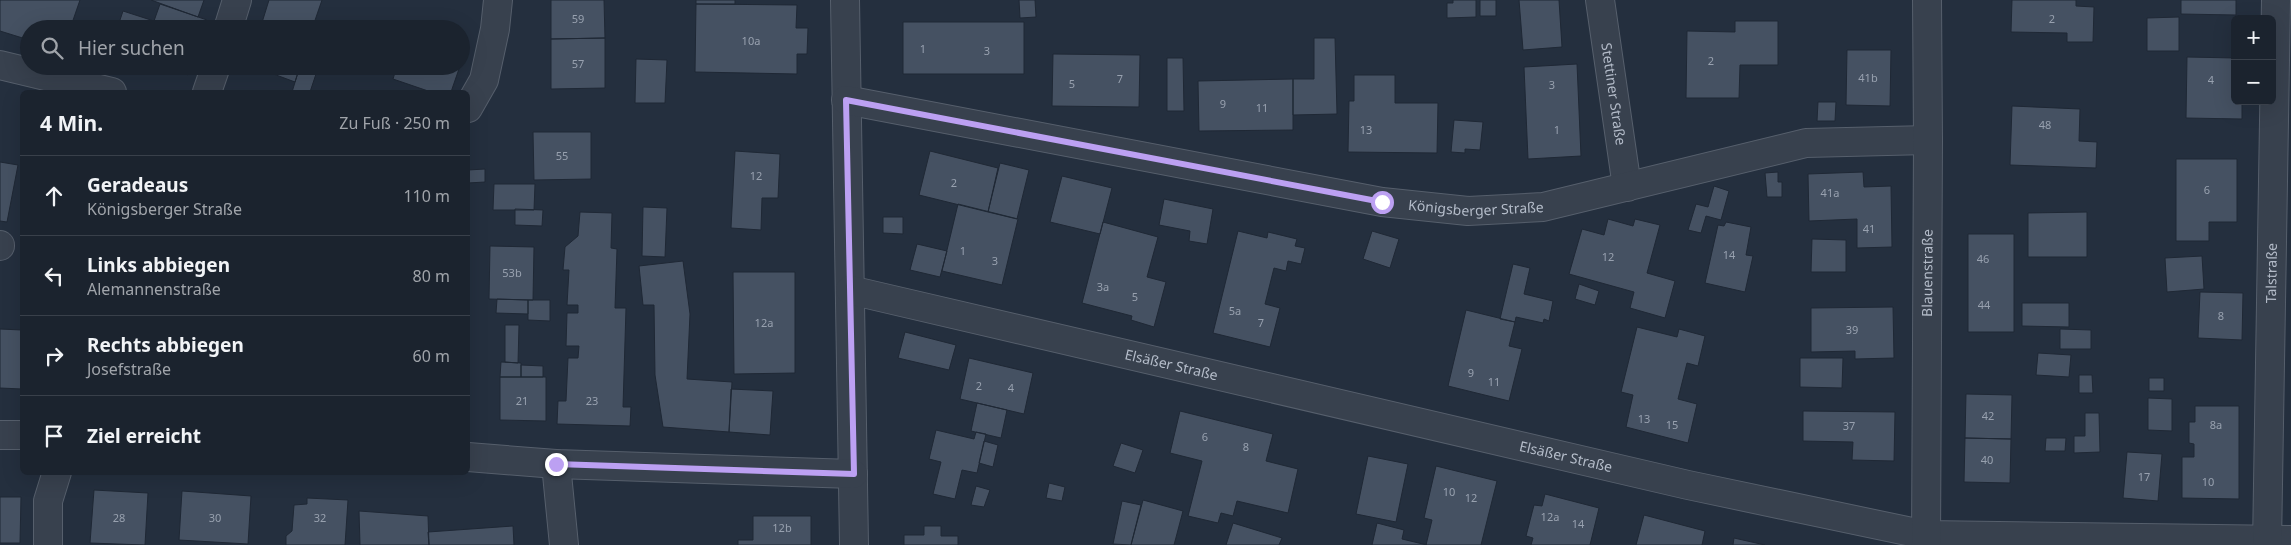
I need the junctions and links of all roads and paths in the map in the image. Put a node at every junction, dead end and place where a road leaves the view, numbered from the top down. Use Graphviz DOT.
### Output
graph roads {
  1 [pos="237,0"];
  2 [pos="498,0"];
  3 [pos="845,0"];
  4 [pos="1600,0"];
  5 [pos="1927,0"];
  6 [pos="2276,0"];
  7 [pos="231,20"];
  8 [pos="0,65"];
  9 [pos="20,70"];
  10 [pos="41,75"];
  11 [pos="213,75"];
  12 [pos="104,90"];
  13 [pos="208,90"];
  14 [pos="846,100"];
  15 [pos="470,104"];
  16 [pos="1928,140"];
  17 [pos="1628,187"];
  18 [pos="850,290"];
  19 [pos="0,435"];
  20 [pos="20,435"];
  21 [pos="470,457"];
  22 [pos="556,464"];
  23 [pos="854,474"];
  24 [pos="56,475"];
  25 [pos="1926,540"];
  26 [pos="2275,542"];
  27 [pos="48,545"];
  28 [pos="564,545"];
  29 [pos="854,545"];
  1 -- 7 [label="street"];
  2 -- 15 [label="street"];
  3 -- 14 [label="street"];
  4 -- 17 [label="street, Stettiner Straße"];
  5 -- 16 [label="street, Blauenstraße"];
  6 -- 26 [label="street, Talstraße"];
  8 -- 9 [label="street"];
  10 -- 12 [label="street"];
  11 -- 13 [label="street"];
  14 -- 17 [label="street, Königsberger Straße"];
  14 -- 18 [label="street"];
  16 -- 17 [label="street, Königsberger Straße"];
  16 -- 25 [label="street, Blauenstraße"];
  18 -- 23 [label="street"];
  18 -- 25 [label="street, Elsäßer Straße"];
  19 -- 20 [label="street"];
  21 -- 22 [label="street"];
  22 -- 23 [label="street"];
  22 -- 28 [label="street"];
  23 -- 29 [label="street"];
  24 -- 27 [label="street"];
  25 -- 26 [label="street, Elsäßer Straße"];
}
